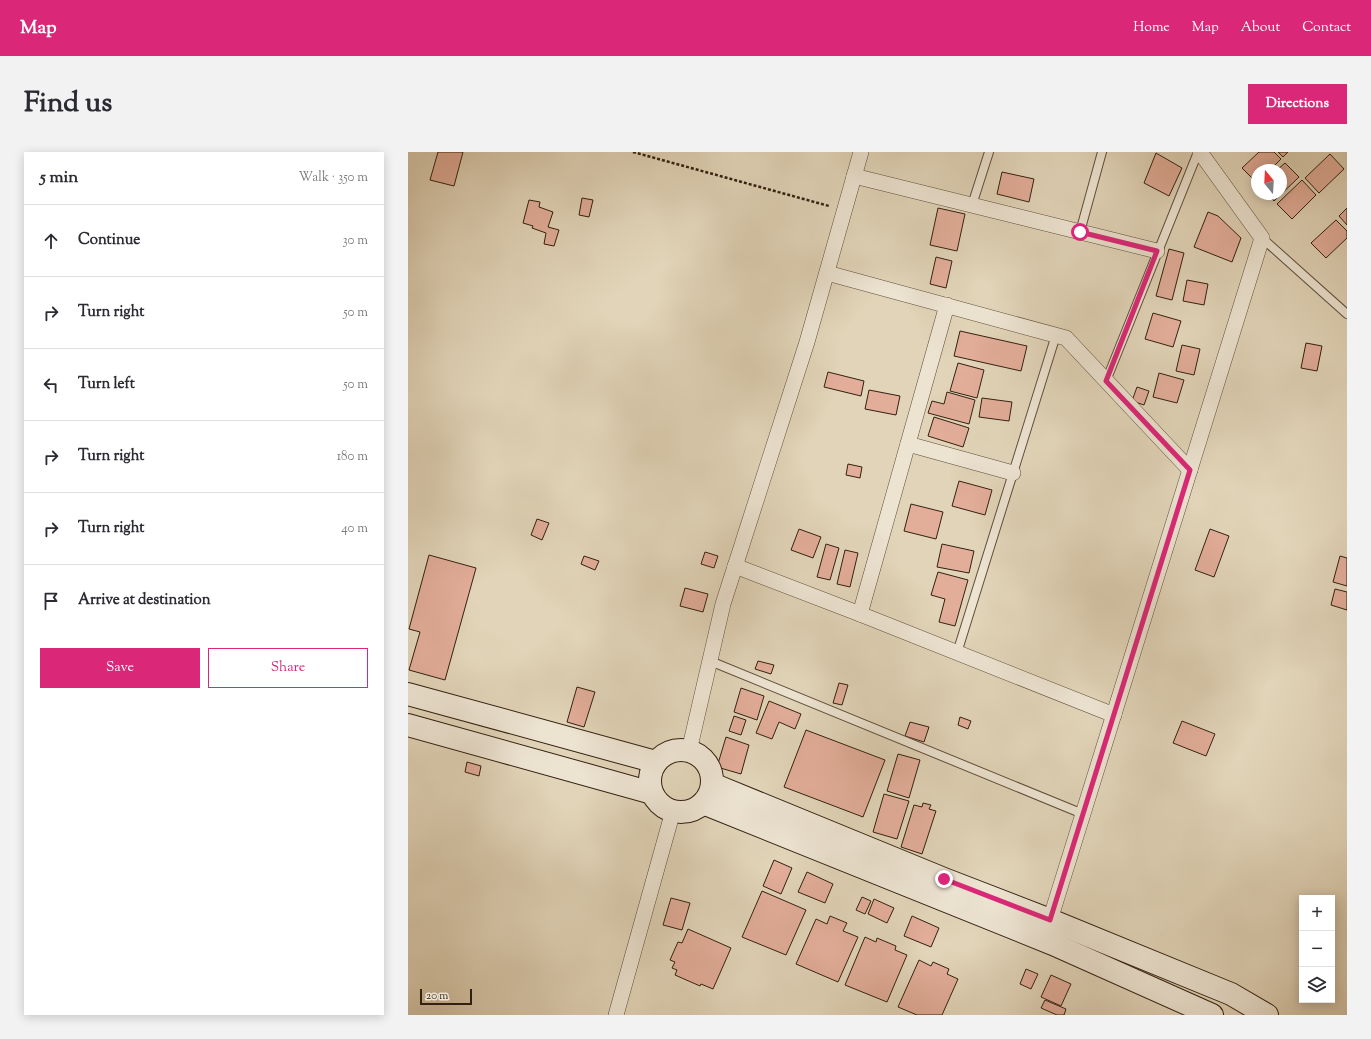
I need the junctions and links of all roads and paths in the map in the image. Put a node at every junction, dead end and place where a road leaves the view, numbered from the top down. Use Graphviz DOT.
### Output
graph roads {
  1 [pos="633,152"];
  2 [pos="861,152"];
  3 [pos="989,152"];
  4 [pos="1102,152"];
  5 [pos="1199,152"];
  6 [pos="854,176"];
  7 [pos="972,205"];
  8 [pos="844,211"];
  9 [pos="1080,232"];
  10 [pos="1262,238"];
  11 [pos="1157,251"];
  12 [pos="827,272"];
  13 [pos="947,305"];
  14 [pos="1347,314"];
  15 [pos="1056,335"];
  16 [pos="1106,381"];
  17 [pos="908,444"];
  18 [pos="1190,470"];
  19 [pos="1013,473"];
  20 [pos="735,566"];
  21 [pos="860,614"];
  22 [pos="957,653"];
  23 [pos="710,661"];
  24 [pos="408,694"];
  25 [pos="1114,715"];
  26 [pos="408,725"];
  27 [pos="689,751"];
  28 [pos="656,762"];
  29 [pos="652,793"];
  30 [pos="707,794"];
  31 [pos="673,811"];
  32 [pos="1083,814"];
  33 [pos="1050,920"];
  34 [pos="616,1015"];
  35 [pos="1212,1015"];
  36 [pos="1267,1015"];
  1 -- 8 [label="path"];
  2 -- 6 [label="street"];
  3 -- 7 [label="lane"];
  4 -- 9 [label="lane"];
  5 -- 10 [label="street"];
  5 -- 11 [label="lane"];
  6 -- 7 [label="street"];
  6 -- 8 [label="street"];
  7 -- 9 [label="street"];
  8 -- 12 [label="street"];
  9 -- 11 [label="street"];
  10 -- 14 [label="lane"];
  10 -- 18 [label="street"];
  11 -- 16 [label="lane"];
  12 -- 13 [label="street"];
  12 -- 20 [label="street"];
  13 -- 15 [label="street"];
  13 -- 17 [label="street"];
  15 -- 16 [label="street"];
  15 -- 19 [label="lane"];
  16 -- 18 [label="street"];
  17 -- 19 [label="street"];
  17 -- 21 [label="street"];
  18 -- 25 [label="street"];
  19 -- 22 [label="lane"];
  20 -- 21 [label="street"];
  20 -- 23 [label="street"];
  21 -- 22 [label="street"];
  22 -- 25 [label="street"];
  23 -- 27 [label="street"];
  23 -- 32 [label="lane"];
  24 -- 28 [label="street"];
  25 -- 32 [label="street"];
  26 -- 29 [label="street"];
  27 -- 28 [label="street"];
  27 -- 30 [label="street"];
  28 -- 29 [label="street"];
  29 -- 31 [label="street"];
  30 -- 31 [label="street"];
  30 -- 33 [label="street"];
  30 -- 35 [label="street"];
  31 -- 34 [label="street"];
  32 -- 33 [label="street"];
  33 -- 36 [label="street"];
}
